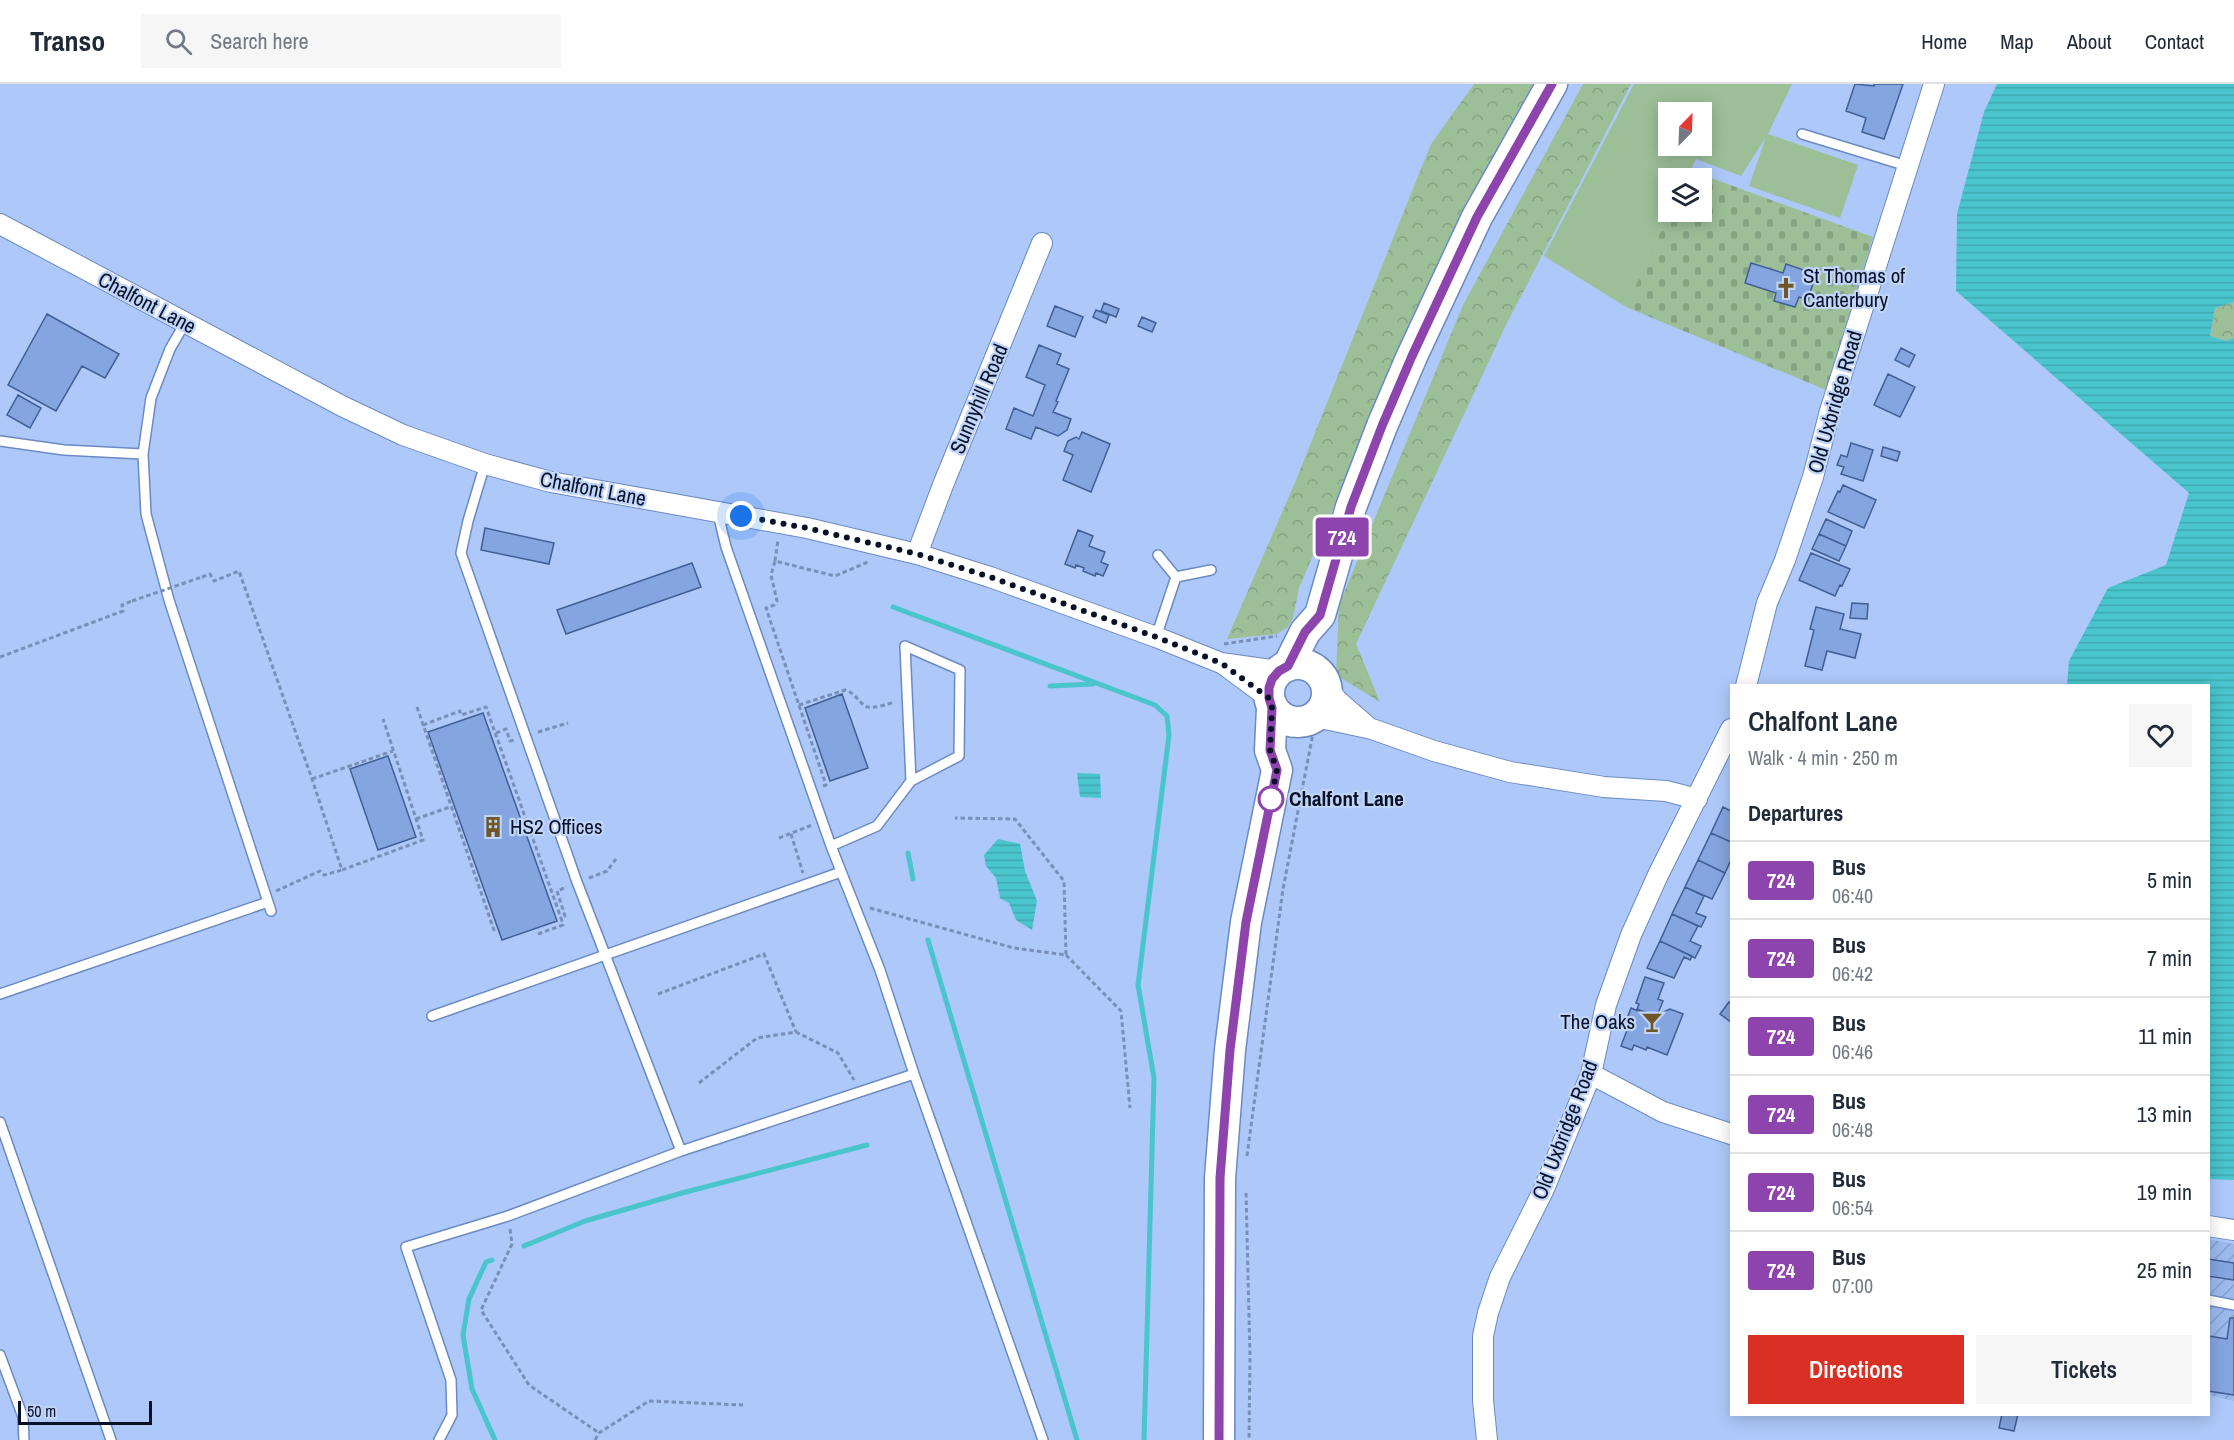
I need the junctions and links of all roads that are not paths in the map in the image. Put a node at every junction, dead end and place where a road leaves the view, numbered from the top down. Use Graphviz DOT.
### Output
graph roads {
  1 [pos="1552,84"];
  2 [pos="1934,84"];
  3 [pos="1802,134"];
  4 [pos="1907,166"];
  5 [pos="0,224"];
  6 [pos="1042,243"];
  7 [pos="185,323"];
  8 [pos="0,441"];
  9 [pos="143,454"];
  10 [pos="485,464"];
  11 [pos="720,512"];
  12 [pos="917,554"];
  13 [pos="1158,555"];
  14 [pos="1211,570"];
  15 [pos="1176,577"];
  16 [pos="1320,615"];
  17 [pos="1156,637"];
  18 [pos="1221,663"];
  19 [pos="1283,668"];
  20 [pos="1324,680"];
  21 [pos="1747,684"];
  22 [pos="1270,703"];
  23 [pos="1312,719"];
  24 [pos="1372,729"];
  25 [pos="1730,731"];
  26 [pos="1277,770"];
  27 [pos="911,781"];
  28 [pos="1697,800"];
  29 [pos="831,846"];
  30 [pos="842,872"];
  31 [pos="604,956"];
  32 [pos="0,994"];
  33 [pos="432,1016"];
  34 [pos="914,1074"];
  35 [pos="1591,1074"];
  36 [pos="0,1122"];
  37 [pos="1730,1134"];
  38 [pos="681,1151"];
  39 [pos="2210,1226"];
  40 [pos="2234,1230"];
  41 [pos="2210,1300"];
  42 [pos="2234,1305"];
  43 [pos="0,1355"];
  44 [pos="24,1440"];
  45 [pos="111,1440"];
  46 [pos="440,1440"];
  47 [pos="1043,1440"];
  48 [pos="1219,1440"];
  49 [pos="1487,1440"];
  1 -- 16 [label="main road"];
  2 -- 4 [label="street, Old Uxbridge Road"];
  3 -- 4 [label="lane"];
  4 -- 21 [label="street, Old Uxbridge Road"];
  5 -- 7 [label="street, Chalfont Lane"];
  6 -- 12 [label="street, Sunnyhill Road"];
  7 -- 9 [label="lane"];
  7 -- 10 [label="street, Chalfont Lane"];
  8 -- 9 [label="lane"];
  9 -- 32 [label="lane"];
  10 -- 11 [label="street, Chalfont Lane"];
  10 -- 31 [label="lane"];
  11 -- 12 [label="street, Chalfont Lane"];
  11 -- 29 [label="lane"];
  12 -- 17 [label="street, Chalfont Lane"];
  13 -- 15 [label="lane"];
  14 -- 15 [label="lane"];
  15 -- 17 [label="lane"];
  16 -- 19 [label="main road"];
  16 -- 20 [label="main road"];
  17 -- 18 [label="street, Chalfont Lane"];
  18 -- 19 [label="street, Chalfont Lane"];
  18 -- 22 [label="street, Chalfont Lane"];
  19 -- 20 [label="main road"];
  19 -- 22 [label="main road"];
  20 -- 23 [label="main road"];
  20 -- 24 [label="street"];
  22 -- 23 [label="main road"];
  22 -- 26 [label="main road"];
  23 -- 24 [label="street"];
  23 -- 26 [label="main road"];
  24 -- 28 [label="street"];
  25 -- 28 [label="street, Old Uxbridge Road"];
  26 -- 48 [label="main road"];
  27 -- 27 [label="lane"];
  27 -- 29 [label="lane"];
  28 -- 35 [label="street, Old Uxbridge Road"];
  29 -- 30 [label="lane"];
  30 -- 31 [label="lane"];
  30 -- 34 [label="lane"];
  31 -- 33 [label="lane"];
  31 -- 38 [label="lane"];
  34 -- 38 [label="lane"];
  34 -- 47 [label="lane"];
  35 -- 37 [label="street"];
  35 -- 49 [label="street, Old Uxbridge Road"];
  36 -- 45 [label="lane"];
  38 -- 46 [label="lane"];
  39 -- 40 [label="street"];
  41 -- 42 [label="lane"];
  43 -- 44 [label="lane"];
}
